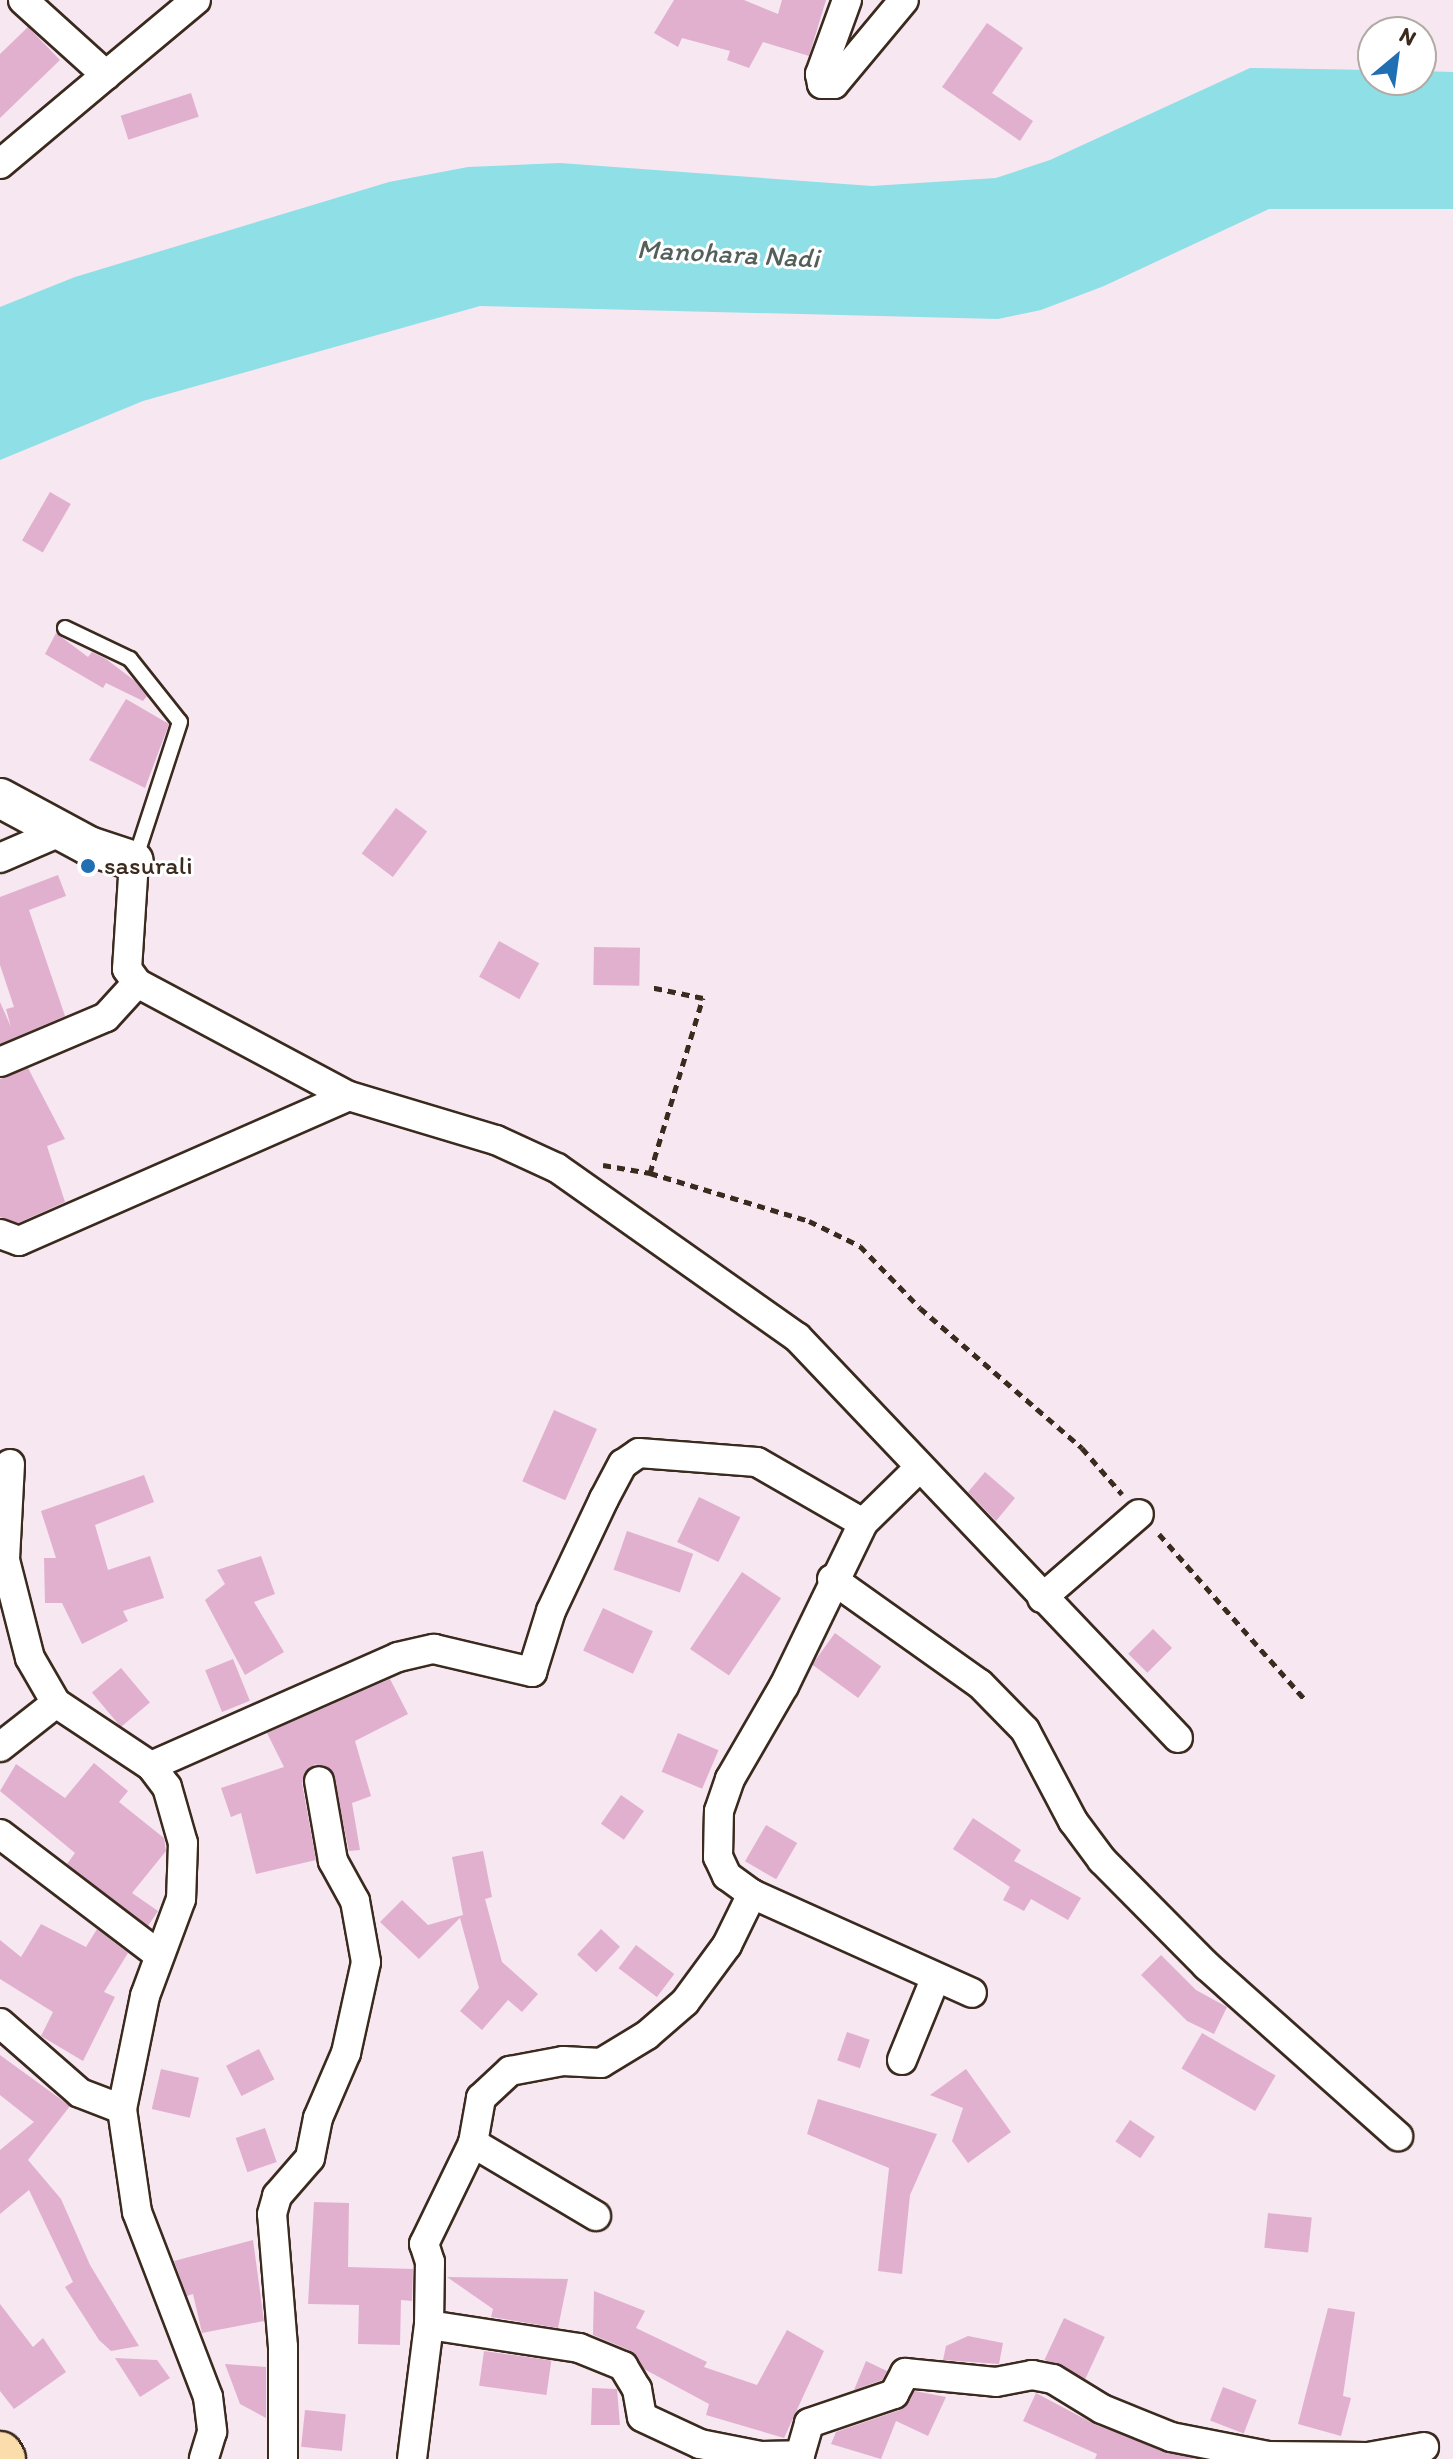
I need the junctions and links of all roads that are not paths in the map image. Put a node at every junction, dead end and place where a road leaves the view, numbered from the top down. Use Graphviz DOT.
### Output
graph roads {
  1 [pos="23,0"];
  2 [pos="196,0"];
  3 [pos="847,0"];
  4 [pos="904,0"];
  5 [pos="106,75"];
  6 [pos="0,164"];
  7 [pos="65,628"];
  8 [pos="0,798"];
  9 [pos="60,832"];
  10 [pos="0,858"];
  11 [pos="134,861"];
  12 [pos="137,983"];
  13 [pos="0,1062"];
  14 [pos="349,1096"];
  15 [pos="0,1234"];
  16 [pos="10,1464"];
  17 [pos="917,1470"];
  18 [pos="1139,1514"];
  19 [pos="863,1523"];
  20 [pos="832,1579"];
  21 [pos="1042,1598"];
  22 [pos="56,1703"];
  23 [pos="1178,1738"];
  24 [pos="0,1747"];
  25 [pos="151,1766"];
  26 [pos="319,1781"];
  27 [pos="0,1834"];
  28 [pos="752,1894"];
  29 [pos="159,1955"];
  30 [pos="935,1979"];
  31 [pos="972,1993"];
  32 [pos="0,2023"];
  33 [pos="902,2060"];
  34 [pos="122,2109"];
  35 [pos="1398,2136"];
  36 [pos="473,2143"];
  37 [pos="596,2216"];
  38 [pos="429,2325"];
  39 [pos="1424,2447"];
  40 [pos="204,2459"];
  41 [pos="283,2459"];
  42 [pos="412,2459"];
  1 -- 5 [label="street"];
  2 -- 5 [label="street"];
  3 -- 4 [label="street"];
  5 -- 6 [label="street"];
  7 -- 11 [label="lane"];
  8 -- 9 [label="street"];
  9 -- 10 [label="street"];
  9 -- 11 [label="street"];
  11 -- 12 [label="street"];
  12 -- 13 [label="street"];
  12 -- 14 [label="street"];
  14 -- 15 [label="street"];
  14 -- 17 [label="street"];
  16 -- 22 [label="street"];
  17 -- 19 [label="street"];
  17 -- 21 [label="street"];
  18 -- 21 [label="street"];
  19 -- 20 [label="street"];
  19 -- 25 [label="street"];
  20 -- 28 [label="street"];
  20 -- 35 [label="street"];
  21 -- 23 [label="street"];
  22 -- 24 [label="street"];
  22 -- 25 [label="street"];
  25 -- 29 [label="street"];
  26 -- 41 [label="street"];
  27 -- 29 [label="street"];
  28 -- 30 [label="street"];
  28 -- 36 [label="street"];
  29 -- 34 [label="street"];
  30 -- 31 [label="street"];
  30 -- 33 [label="street"];
  32 -- 34 [label="street"];
  34 -- 40 [label="street"];
  36 -- 37 [label="street"];
  36 -- 38 [label="street"];
  38 -- 39 [label="street"];
  38 -- 42 [label="street"];
}
